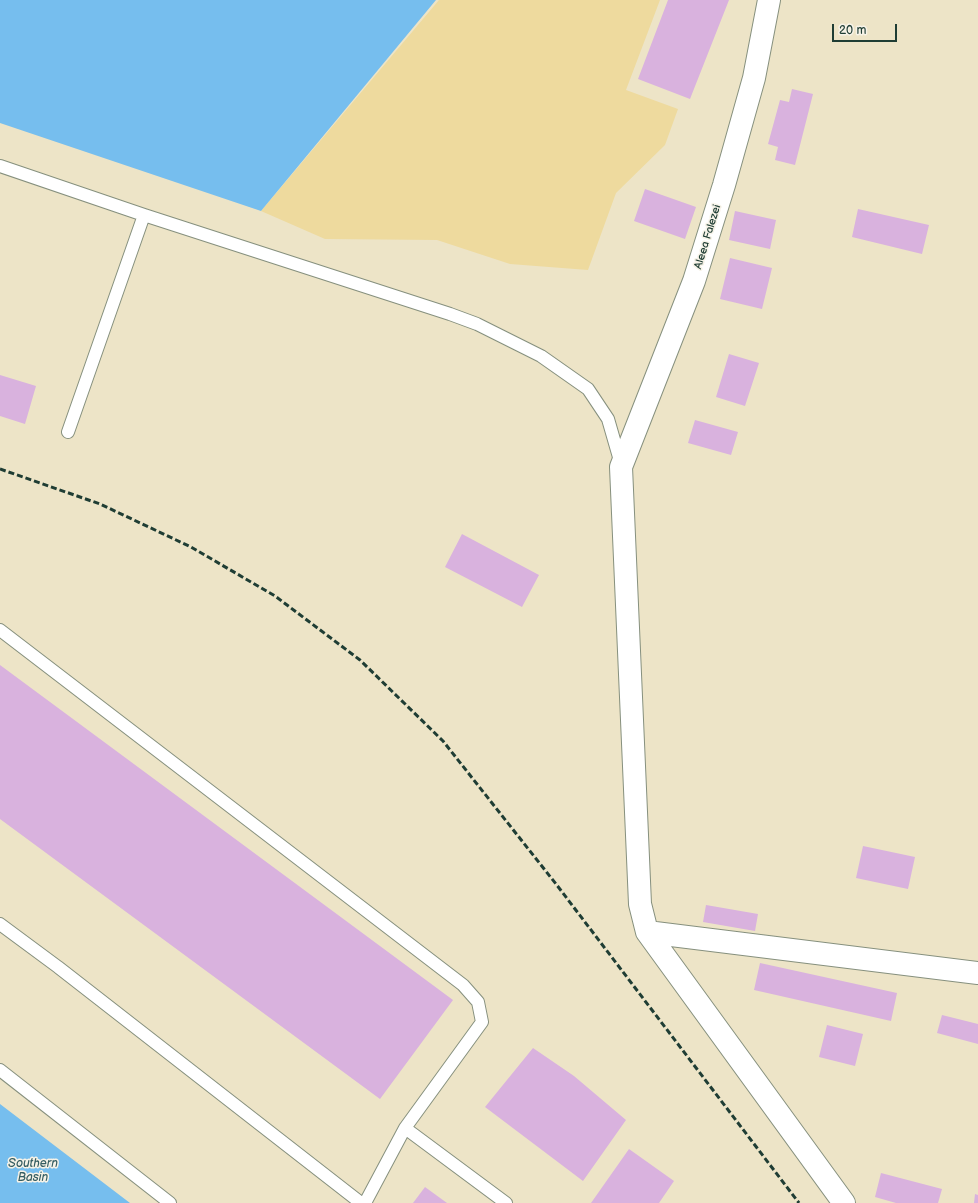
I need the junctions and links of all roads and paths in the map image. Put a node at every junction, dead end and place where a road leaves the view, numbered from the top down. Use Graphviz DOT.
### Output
graph roads {
  1 [pos="769,0"];
  2 [pos="0,166"];
  3 [pos="144,215"];
  4 [pos="68,432"];
  5 [pos="621,467"];
  6 [pos="0,630"];
  7 [pos="0,924"];
  8 [pos="648,932"];
  9 [pos="978,973"];
  10 [pos="0,1070"];
  11 [pos="405,1128"];
  12 [pos="170,1203"];
  13 [pos="361,1203"];
  14 [pos="365,1203"];
  15 [pos="506,1203"];
  16 [pos="844,1203"];
  1 -- 5 [label="street, Aleea Falezei"];
  2 -- 3 [label="lane"];
  3 -- 4 [label="lane"];
  3 -- 5 [label="lane"];
  5 -- 8 [label="street"];
  6 -- 11 [label="lane"];
  7 -- 13 [label="lane"];
  8 -- 9 [label="street"];
  8 -- 16 [label="street"];
  10 -- 12 [label="lane"];
  11 -- 14 [label="lane"];
  11 -- 15 [label="lane"];
}
